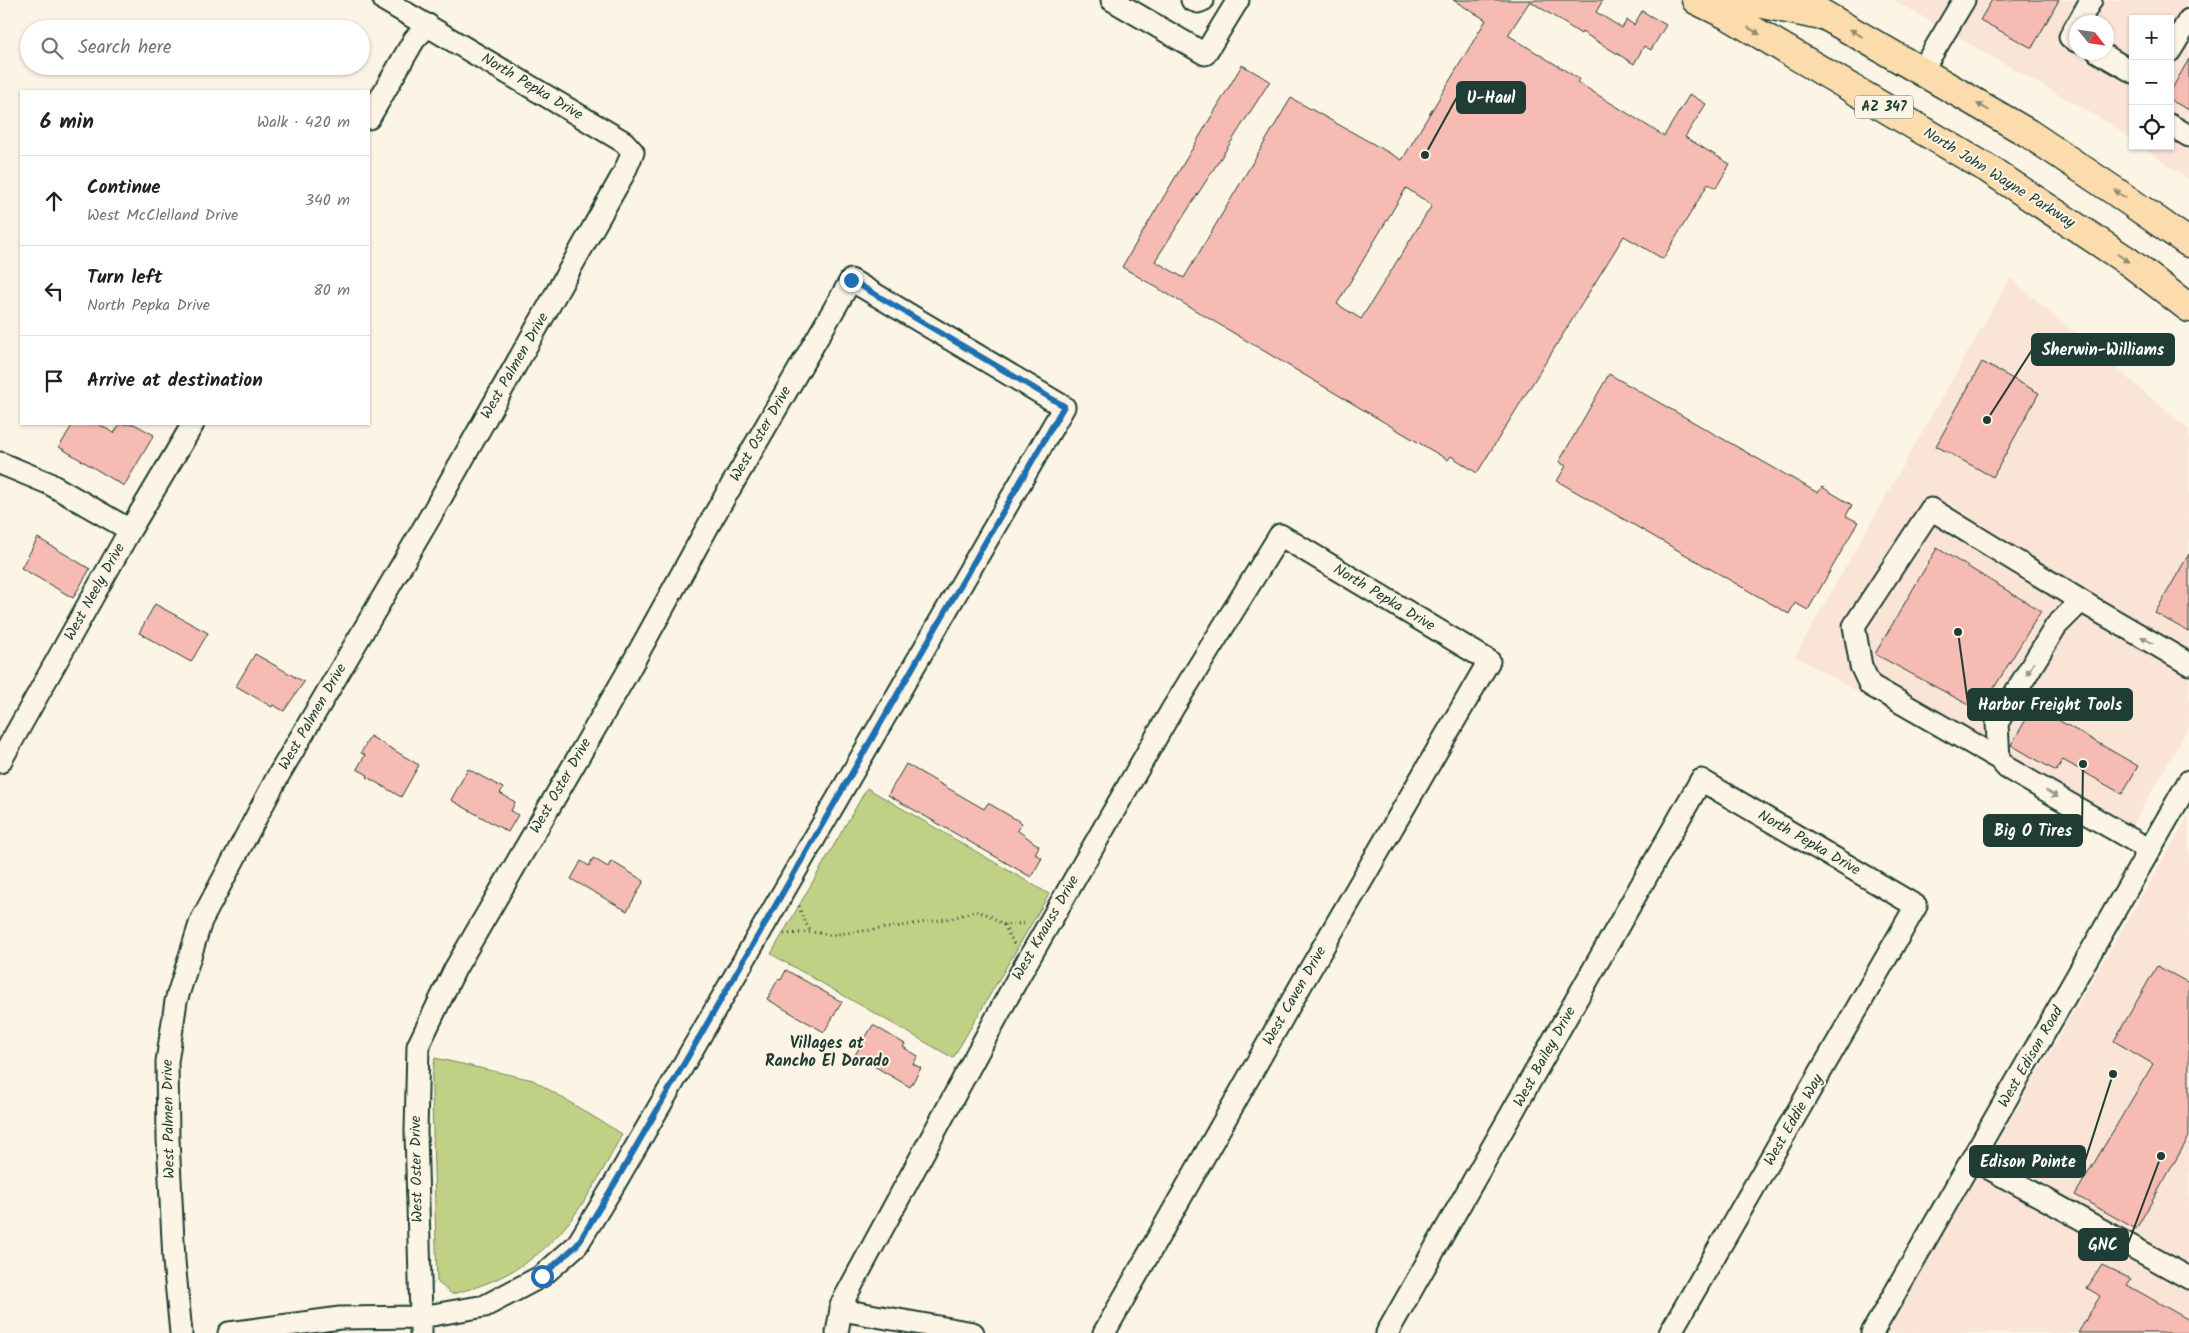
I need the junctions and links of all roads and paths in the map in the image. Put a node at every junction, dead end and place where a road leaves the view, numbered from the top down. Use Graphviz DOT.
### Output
graph roads {
  1 [pos="384,0"];
  2 [pos="1112,0"];
  3 [pos="1192,0"];
  4 [pos="1203,0"];
  5 [pos="1238,0"];
  6 [pos="1743,0"];
  7 [pos="1798,0"];
  8 [pos="1964,0"];
  9 [pos="2092,0"];
  10 [pos="1714,3"];
  11 [pos="2083,15"];
  12 [pos="1828,17"];
  13 [pos="2189,20"];
  14 [pos="428,25"];
  15 [pos="2174,45"];
  16 [pos="2112,60"];
  17 [pos="2129,70"];
  18 [pos="1921,72"];
  19 [pos="370,116"];
  20 [pos="2174,127"];
  21 [pos="2189,136"];
  22 [pos="633,152"];
  23 [pos="2189,244"];
  24 [pos="2189,308"];
  25 [pos="192,425"];
  26 [pos="0,463"];
  27 [pos="130,530"];
  28 [pos="1280,535"];
  29 [pos="2080,601"];
  30 [pos="1489,661"];
  31 [pos="2189,664"];
  32 [pos="1999,759"];
  33 [pos="0,762"];
  34 [pos="1701,780"];
  35 [pos="2189,782"];
  36 [pos="2150,850"];
  37 [pos="782,894"];
  38 [pos="1916,906"];
  39 [pos="1030,923"];
  40 [pos="812,932"];
  41 [pos="781,934"];
  42 [pos="1972,1159"];
  43 [pos="2189,1278"];
  44 [pos="841,1306"];
  45 [pos="421,1325"];
  46 [pos="181,1333"];
  47 [pos="229,1333"];
  48 [pos="837,1333"];
  49 [pos="974,1333"];
  50 [pos="1104,1333"];
  51 [pos="1387,1333"];
  52 [pos="1670,1333"];
  53 [pos="1872,1333"];
  1 -- 14 [label="street, North Pepka Drive"];
  2 -- 5 [label="street"];
  3 -- 4 [label="street"];
  6 -- 12 [label="highway"];
  7 -- 12 [label="highway"];
  8 -- 18 [label="street"];
  9 -- 11 [label="street"];
  10 -- 24 [label="highway, North John Wayne Parkway / AZ 347, one-way"];
  18 -- 12 [label="highway, one-way"];
  13 -- 15 [label="street"];
  14 -- 19 [label="street"];
  14 -- 22 [label="street, North Pepka Drive"];
  16 -- 17 [label="street"];
  23 -- 18 [label="highway, one-way"];
  20 -- 21 [label="street"];
  22 -- 46 [label="street, West Palmen Drive"];
  25 -- 27 [label="street, West Neely Drive"];
  26 -- 27 [label="street"];
  27 -- 33 [label="street, West Neely Drive"];
  28 -- 30 [label="street, North Pepka Drive"];
  28 -- 44 [label="street, West Knauss Drive"];
  31 -- 29 [label="street, one-way"];
  29 -- 32 [label="street, one-way"];
  29 -- 32 [label="street"];
  30 -- 50 [label="street, West Caven Drive"];
  32 -- 36 [label="street, one-way"];
  34 -- 38 [label="street, North Pepka Drive"];
  34 -- 51 [label="street, West Bailey Drive"];
  35 -- 36 [label="street, West Edison Road"];
  36 -- 42 [label="street, West Edison Road"];
  37 -- 40 [label="path"];
  37 -- 45 [label="street"];
  37 -- 45 [label="street, West Oster Drive"];
  38 -- 52 [label="street, West Eddie Way"];
  39 -- 40 [label="path"];
  40 -- 41 [label="path"];
  42 -- 43 [label="street"];
  42 -- 53 [label="street, West Edison Road"];
  44 -- 48 [label="street, West Knauss Drive"];
  44 -- 49 [label="street"];
  45 -- 47 [label="street"];
}
